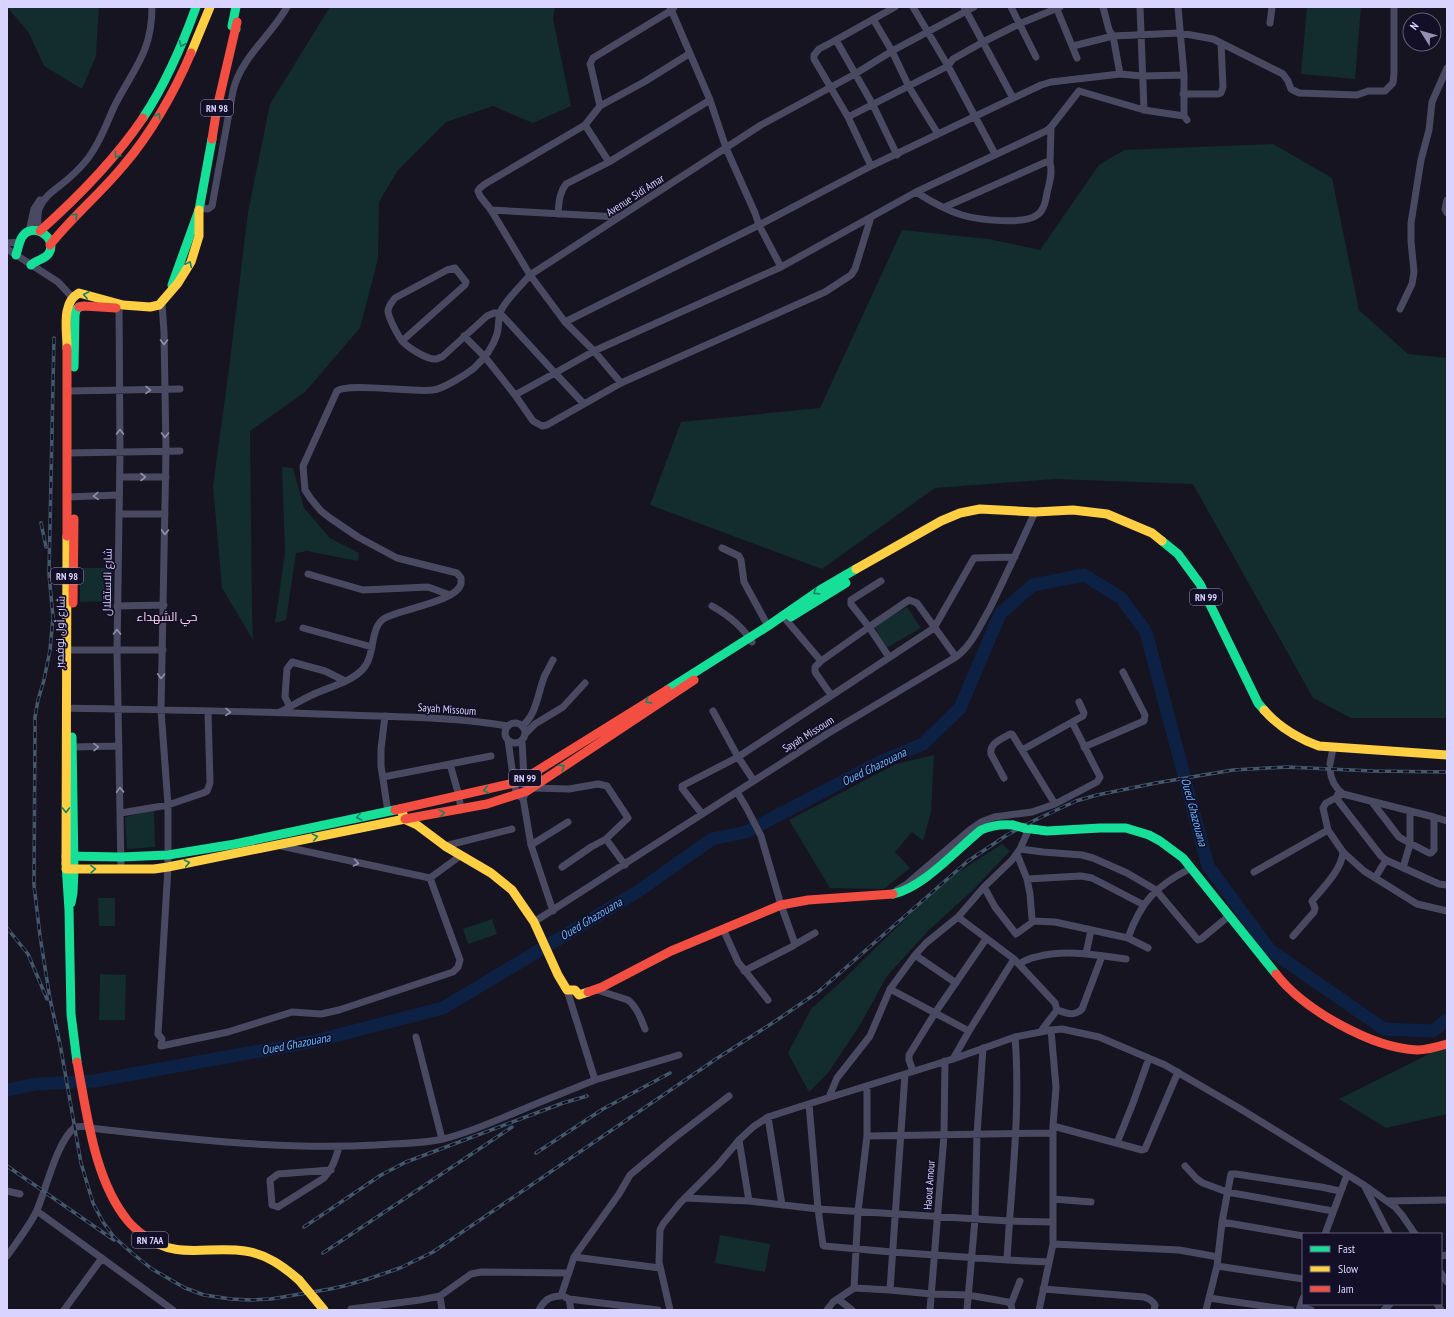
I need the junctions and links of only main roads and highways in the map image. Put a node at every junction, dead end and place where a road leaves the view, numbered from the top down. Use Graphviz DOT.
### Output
graph roads {
  1 [pos="196,7"];
  2 [pos="210,7"];
  3 [pos="236,7"];
  4 [pos="240,7"];
  5 [pos="236,29"];
  6 [pos="36,231"];
  7 [pos="50,245"];
  8 [pos="16,255"];
  9 [pos="32,265"];
  10 [pos="72,297"];
  11 [pos="122,306"];
  12 [pos="80,307"];
  13 [pos="70,391"];
  14 [pos="784,617"];
  15 [pos="751,640"];
  16 [pos="68,708"];
  17 [pos="621,723"];
  18 [pos="578,745"];
  19 [pos="583,753"];
  20 [pos="1447,755"];
  21 [pos="412,807"];
  22 [pos="400,809"];
  23 [pos="406,820"];
  24 [pos="416,821"];
  25 [pos="70,856"];
  26 [pos="70,869"];
  27 [pos="69,910"];
  28 [pos="1447,1044"];
  29 [pos="324,1310"];
  1 -- 6 [label="main road, one-way"];
  7 -- 2 [label="main road, one-way"];
  3 -- 5 [label="main road"];
  4 -- 5 [label="main road, RN 98"];
  5 -- 11 [label="main road, RN 98"];
  6 -- 7 [label="main road"];
  6 -- 8 [label="main road"];
  7 -- 9 [label="main road"];
  11 -- 10 [label="main road, one-way"];
  10 -- 12 [label="main road"];
  10 -- 13 [label="main road, شارع أول نوفمبر / RN 98"];
  11 -- 12 [label="main road"];
  12 -- 13 [label="main road, شارع أول نوفمبر / RN 98"];
  13 -- 16 [label="main road, شارع أول نوفمبر / RN 98"];
  14 -- 15 [label="main road, RN 99"];
  14 -- 15 [label="main road, RN 99"];
  14 -- 20 [label="main road, RN 99"];
  15 -- 17 [label="main road, RN 99"];
  16 -- 25 [label="main road, شارع أول نوفمبر / RN 98, one-way"];
  16 -- 25 [label="main road, شارع أول نوفمبر / RN 98"];
  17 -- 18 [label="main road, RN 99"];
  17 -- 19 [label="main road, RN 99"];
  18 -- 19 [label="main road"];
  18 -- 21 [label="main road, RN 99, one-way"];
  24 -- 19 [label="main road, RN 99, one-way"];
  21 -- 22 [label="main road, RN 99"];
  21 -- 24 [label="main road"];
  22 -- 23 [label="main road"];
  22 -- 25 [label="main road, RN 99, one-way"];
  23 -- 24 [label="main road, RN 99"];
  26 -- 23 [label="main road, RN 99, one-way"];
  24 -- 28 [label="main road, bridge"];
  25 -- 26 [label="main road, RN 98"];
  26 -- 27 [label="main road, RN 98"];
  27 -- 29 [label="main road, RN 7AA, bridge"];
}
